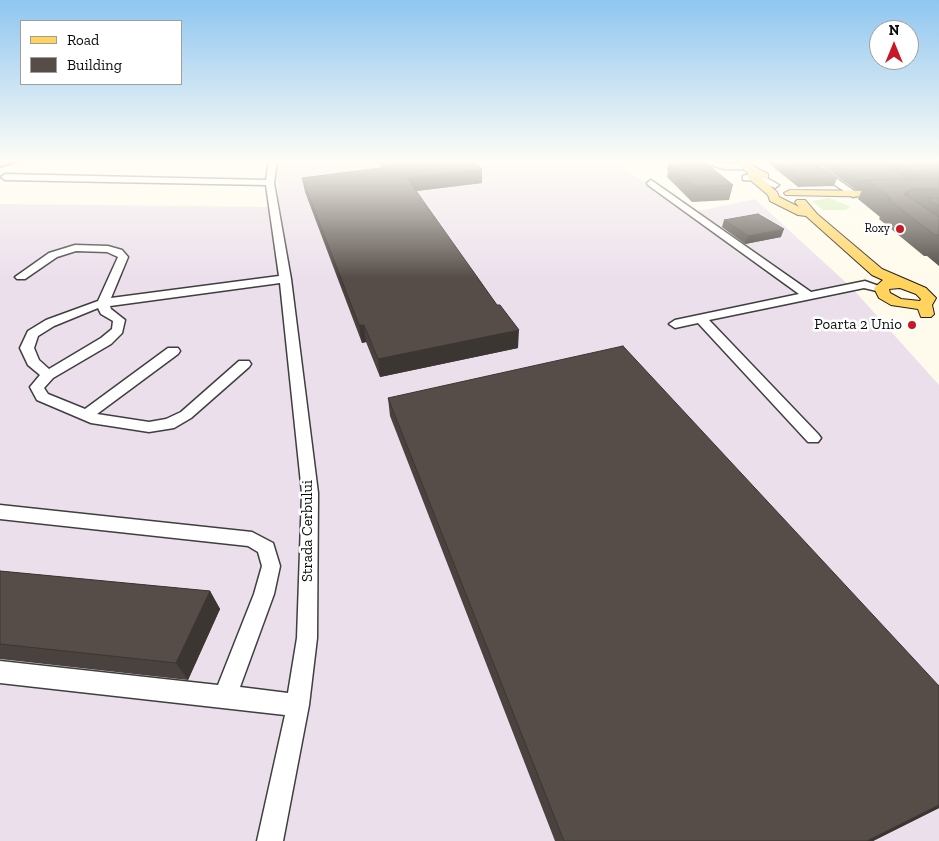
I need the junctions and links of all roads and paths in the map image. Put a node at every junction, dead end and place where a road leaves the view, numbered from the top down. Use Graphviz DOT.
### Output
graph roads {
  1 [pos="273,200"];
  2 [pos="675,200"];
  3 [pos="791,200"];
  4 [pos="807,200"];
  5 [pos="802,201"];
  6 [pos="821,225"];
  7 [pos="877,272"];
  8 [pos="21,277"];
  9 [pos="284,279"];
  10 [pos="889,286"];
  11 [pos="810,296"];
  12 [pos="103,303"];
  13 [pos="926,310"];
  14 [pos="701,319"];
  15 [pos="676,324"];
  16 [pos="939,326"];
  17 [pos="173,351"];
  18 [pos="244,364"];
  19 [pos="48,375"];
  20 [pos="86,415"];
  21 [pos="813,438"];
  22 [pos="0,512"];
  23 [pos="0,672"];
  24 [pos="225,697"];
  25 [pos="298,705"];
  26 [pos="270,841"];
  1 -- 9 [label="street, Strada Cerbului"];
  2 -- 11 [label="street"];
  3 -- 6 [label="main road"];
  4 -- 5 [label="main road"];
  5 -- 6 [label="main road"];
  6 -- 7 [label="main road"];
  7 -- 10 [label="main road"];
  8 -- 12 [label="street"];
  9 -- 12 [label="street"];
  9 -- 25 [label="street, Strada Cerbului"];
  10 -- 11 [label="street"];
  10 -- 13 [label="main road"];
  10 -- 13 [label="main road"];
  11 -- 14 [label="street"];
  12 -- 19 [label="street"];
  12 -- 19 [label="street"];
  13 -- 16 [label="main road"];
  14 -- 15 [label="street"];
  14 -- 21 [label="street"];
  17 -- 20 [label="street"];
  18 -- 20 [label="street"];
  19 -- 20 [label="street"];
  22 -- 24 [label="street"];
  23 -- 24 [label="street"];
  24 -- 25 [label="street"];
  25 -- 26 [label="street, Strada Cerbului"];
}
